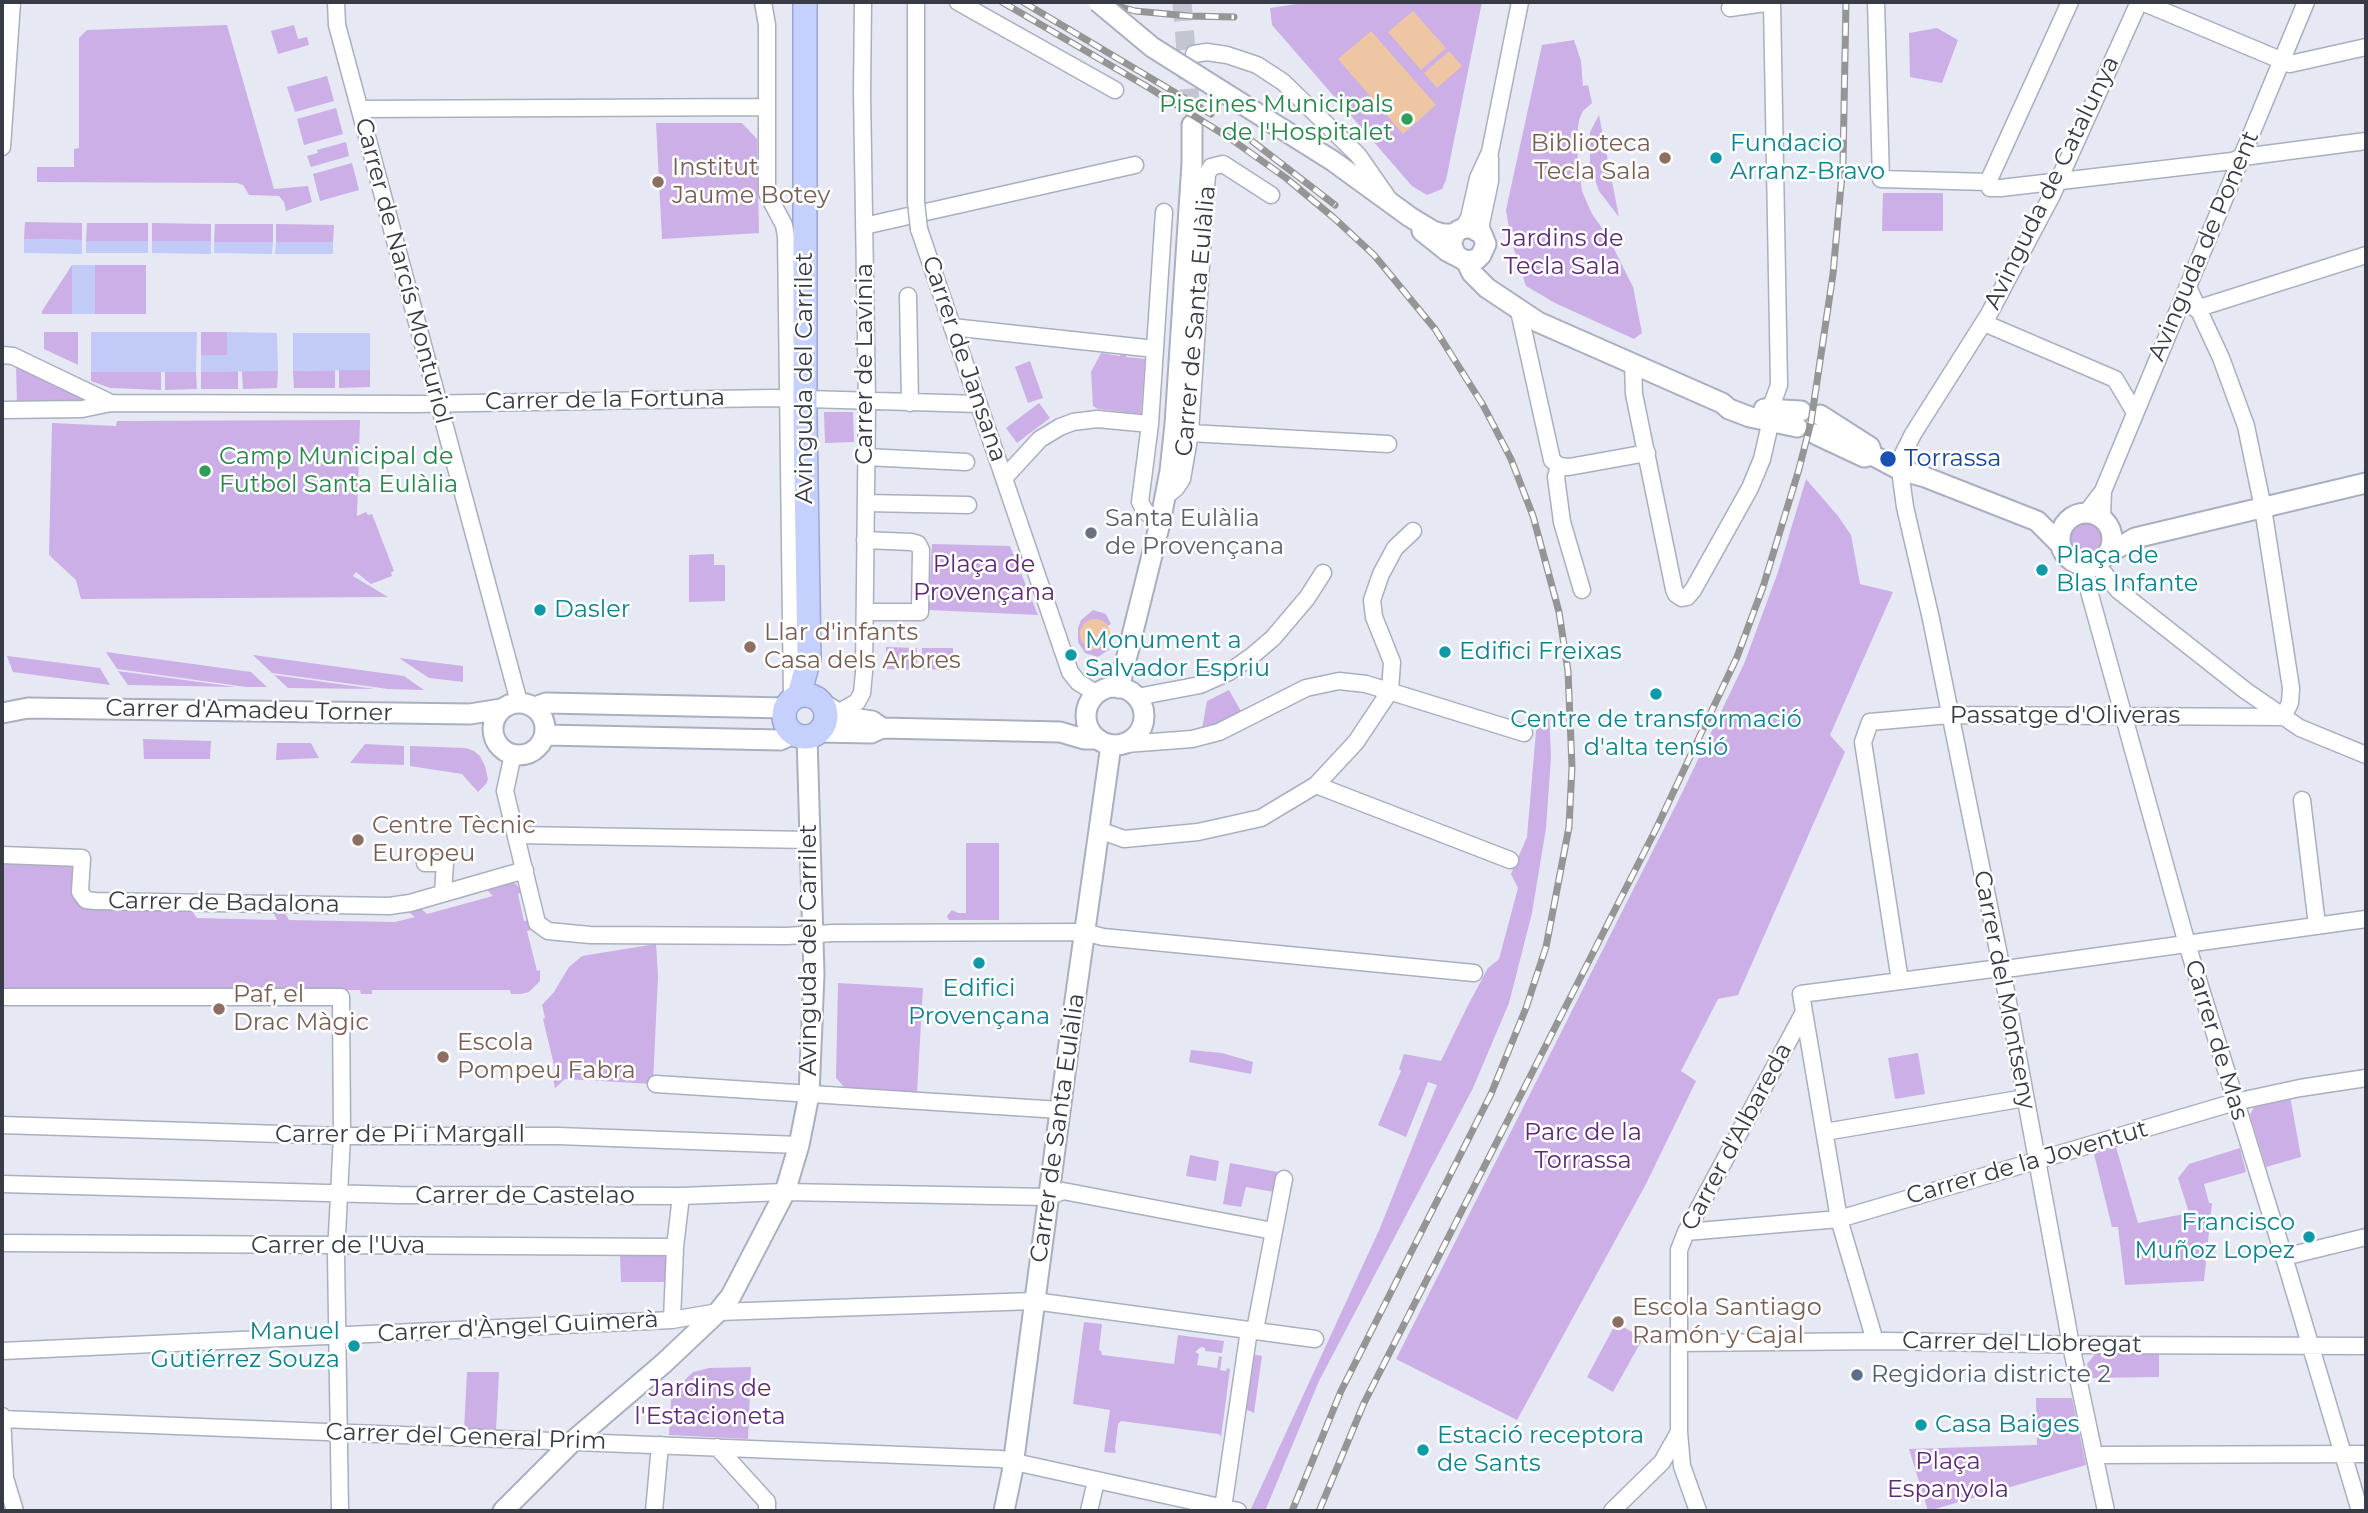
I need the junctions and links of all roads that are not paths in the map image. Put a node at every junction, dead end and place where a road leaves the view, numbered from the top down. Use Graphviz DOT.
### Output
graph roads {
  1 [pos="12,2"];
  2 [pos="322,2"];
  3 [pos="336,2"];
  4 [pos="763,2"];
  5 [pos="805,2"];
  6 [pos="863,2"];
  7 [pos="916,2"];
  8 [pos="958,2"];
  9 [pos="1098,2"];
  10 [pos="1520,2"];
  11 [pos="1772,2"];
  12 [pos="1876,2"];
  13 [pos="2070,2"];
  14 [pos="2141,2"];
  15 [pos="2306,2"];
  16 [pos="1730,8"];
  17 [pos="337,24"];
  18 [pos="2366,47"];
  19 [pos="1194,54"];
  20 [pos="2282,61"];
  21 [pos="1115,90"];
  22 [pos="767,107"];
  23 [pos="360,109"];
  24 [pos="1192,125"];
  25 [pos="2366,141"];
  26 [pos="2,147"];
  27 [pos="2243,157"];
  28 [pos="1135,165"];
  29 [pos="2059,181"];
  30 [pos="804,182"];
  31 [pos="1988,182"];
  32 [pos="1272,195"];
  33 [pos="1392,203"];
  34 [pos="1164,212"];
  35 [pos="1410,217"];
  36 [pos="864,226"];
  37 [pos="1467,232"];
  38 [pos="786,236"];
  39 [pos="2366,255"];
  40 [pos="1468,257"];
  41 [pos="2188,287"];
  42 [pos="908,296"];
  43 [pos="2196,309"];
  44 [pos="1519,311"];
  45 [pos="1984,323"];
  46 [pos="952,327"];
  47 [pos="1155,349"];
  48 [pos="2,355"];
  49 [pos="1633,364"];
  50 [pos="797,399"];
  51 [pos="867,402"];
  52 [pos="111,403"];
  53 [pos="438,403"];
  54 [pos="910,403"];
  55 [pos="979,404"];
  56 [pos="2,410"];
  57 [pos="2134,411"];
  58 [pos="1770,415"];
  59 [pos="1150,424"];
  60 [pos="1190,433"];
  61 [pos="1388,444"];
  62 [pos="1647,453"];
  63 [pos="866,457"];
  64 [pos="966,462"];
  65 [pos="1559,466"];
  66 [pos="1900,470"];
  67 [pos="1005,477"];
  68 [pos="2366,484"];
  69 [pos="1166,497"];
  70 [pos="866,503"];
  71 [pos="968,505"];
  72 [pos="2263,508"];
  73 [pos="2099,517"];
  74 [pos="2068,520"];
  75 [pos="2037,521"];
  76 [pos="1160,523"];
  77 [pos="1413,531"];
  78 [pos="2135,538"];
  79 [pos="865,540"];
  80 [pos="2060,544"];
  81 [pos="2097,561"];
  82 [pos="1323,573"];
  83 [pos="1582,590"];
  84 [pos="1682,598"];
  85 [pos="865,612"];
  86 [pos="1680,614"];
  87 [pos="1390,691"];
  88 [pos="1128,692"];
  89 [pos="1097,694"];
  90 [pos="2,698"];
  91 [pos="810,703"];
  92 [pos="518,706"];
  93 [pos="28,708"];
  94 [pos="2,713"];
  95 [pos="470,715"];
  96 [pos="1949,715"];
  97 [pos="2124,716"];
  98 [pos="2283,717"];
  99 [pos="1086,718"];
  100 [pos="493,728"];
  101 [pos="882,728"];
  102 [pos="1060,732"];
  103 [pos="1524,733"];
  104 [pos="806,734"];
  105 [pos="545,735"];
  106 [pos="1111,743"];
  107 [pos="513,754"];
  108 [pos="2366,755"];
  109 [pos="1316,785"];
  110 [pos="2302,800"];
  111 [pos="1099,830"];
  112 [pos="516,835"];
  113 [pos="810,840"];
  114 [pos="2,855"];
  115 [pos="1510,860"];
  116 [pos="425,863"];
  117 [pos="525,870"];
  118 [pos="443,893"];
  119 [pos="2366,919"];
  120 [pos="2318,925"];
  121 [pos="1084,932"];
  122 [pos="813,934"];
  123 [pos="2187,944"];
  124 [pos="2000,968"];
  125 [pos="1474,973"];
  126 [pos="1900,981"];
  127 [pos="2,997"];
  128 [pos="1804,1012"];
  129 [pos="2366,1078"];
  130 [pos="656,1084"];
  131 [pos="809,1095"];
  132 [pos="2025,1098"];
  133 [pos="2235,1101"];
  134 [pos="1060,1110"];
  135 [pos="2,1125"];
  136 [pos="1825,1132"];
  137 [pos="342,1136"];
  138 [pos="799,1145"];
  139 [pos="2038,1161"];
  140 [pos="1284,1178"];
  141 [pos="2,1184"];
  142 [pos="785,1192"];
  143 [pos="339,1193"];
  144 [pos="681,1196"];
  145 [pos="1048,1197"];
  146 [pos="1839,1219"];
  147 [pos="1273,1231"];
  148 [pos="1686,1231"];
  149 [pos="2366,1237"];
  150 [pos="2,1243"];
  151 [pos="336,1246"];
  152 [pos="675,1247"];
  153 [pos="2284,1257"];
  154 [pos="1034,1301"];
  155 [pos="718,1312"];
  156 [pos="672,1320"];
  157 [pos="1252,1330"];
  158 [pos="338,1336"];
  159 [pos="1315,1339"];
  160 [pos="1875,1341"];
  161 [pos="1679,1343"];
  162 [pos="2071,1345"];
  163 [pos="2309,1346"];
  164 [pos="2366,1346"];
  165 [pos="2,1351"];
  166 [pos="2,1418"];
  167 [pos="338,1432"];
  168 [pos="1679,1432"];
  169 [pos="573,1441"];
  170 [pos="660,1445"];
  171 [pos="717,1447"];
  172 [pos="2342,1454"];
  173 [pos="2366,1454"];
  174 [pos="2094,1455"];
  175 [pos="1662,1461"];
  176 [pos="1013,1462"];
  177 [pos="1682,1466"];
  178 [pos="1096,1481"];
  179 [pos="1230,1510"];
  180 [pos="15,1511"];
  181 [pos="340,1511"];
  182 [pos="503,1511"];
  183 [pos="654,1511"];
  184 [pos="767,1511"];
  185 [pos="1004,1511"];
  186 [pos="1089,1511"];
  187 [pos="1612,1511"];
  188 [pos="1698,1511"];
  189 [pos="2106,1511"];
  190 [pos="2360,1511"];
  1 -- 26 [label="street"];
  2 -- 17 [label="street"];
  3 -- 17 [label="street, Carrer de Narcís Monturiol"];
  4 -- 22 [label="street, Avinguda del Carrilet"];
  5 -- 30 [label="main road, Avinguda del Carrilet"];
  6 -- 36 [label="street, Carrer de Lavínia"];
  7 -- 46 [label="street, Carrer de Jansana, bridge"];
  8 -- 21 [label="street"];
  9 -- 33 [label="street, bridge"];
  10 -- 37 [label="street"];
  11 -- 16 [label="street"];
  11 -- 58 [label="street"];
  12 -- 31 [label="street"];
  13 -- 31 [label="street"];
  14 -- 20 [label="street"];
  14 -- 29 [label="street, Avinguda de Catalunya"];
  15 -- 20 [label="street, Avinguda de Ponent"];
  17 -- 23 [label="street, Carrer de Narcís Monturiol"];
  18 -- 20 [label="street"];
  19 -- 33 [label="street"];
  20 -- 27 [label="street, Avinguda de Ponent"];
  22 -- 23 [label="street"];
  22 -- 38 [label="street, Avinguda del Carrilet"];
  23 -- 53 [label="street, Carrer de Narcís Monturiol"];
  24 -- 69 [label="street, Carrer de Santa Eulàlia"];
  25 -- 27 [label="street"];
  27 -- 29 [label="street"];
  27 -- 41 [label="street, Avinguda de Ponent"];
  28 -- 36 [label="street"];
  29 -- 31 [label="street"];
  29 -- 45 [label="street, Avinguda de Catalunya"];
  30 -- 38 [label="street, Avinguda del Carrilet"];
  30 -- 50 [label="main road, Avinguda del Carrilet"];
  32 -- 60 [label="street, Carrer de Santa Eulàlia"];
  33 -- 35 [label="street"];
  34 -- 47 [label="street, Carrer de Santa Eulàlia"];
  35 -- 37 [label="street"];
  35 -- 40 [label="street"];
  36 -- 51 [label="street, Carrer de Lavínia"];
  37 -- 40 [label="street"];
  37 -- 40 [label="street"];
  38 -- 50 [label="street, Avinguda del Carrilet"];
  39 -- 43 [label="street"];
  40 -- 44 [label="street"];
  41 -- 43 [label="street"];
  41 -- 57 [label="street, Avinguda de Ponent"];
  42 -- 54 [label="street"];
  43 -- 72 [label="street"];
  44 -- 49 [label="street"];
  44 -- 65 [label="street"];
  45 -- 57 [label="street"];
  45 -- 66 [label="street, Avinguda de Catalunya"];
  46 -- 47 [label="street"];
  46 -- 55 [label="street, Carrer de Jansana"];
  47 -- 59 [label="street, Carrer de Santa Eulàlia"];
  48 -- 52 [label="street, Carrer de la Fortuna"];
  49 -- 58 [label="street"];
  49 -- 62 [label="street"];
  50 -- 51 [label="street, Carrer de la Fortuna"];
  50 -- 53 [label="street, Carrer de la Fortuna"];
  50 -- 91 [label="street, Avinguda del Carrilet"];
  50 -- 91 [label="main road, Avinguda del Carrilet"];
  51 -- 54 [label="street, Carrer de la Fortuna"];
  51 -- 63 [label="street, Carrer de Lavínia"];
  52 -- 53 [label="street, Carrer de la Fortuna"];
  52 -- 56 [label="street, Carrer de la Fortuna"];
  53 -- 92 [label="street, Carrer de Narcís Monturiol"];
  54 -- 55 [label="street, Carrer de la Fortuna"];
  55 -- 67 [label="street, Carrer de Jansana"];
  57 -- 73 [label="street, Avinguda de Ponent"];
  58 -- 66 [label="street"];
  58 -- 84 [label="street"];
  59 -- 67 [label="street"];
  59 -- 76 [label="street, Carrer de Santa Eulàlia"];
  60 -- 61 [label="street"];
  60 -- 69 [label="street, Carrer de Santa Eulàlia"];
  62 -- 65 [label="street"];
  62 -- 84 [label="street"];
  63 -- 64 [label="street"];
  63 -- 70 [label="street, Carrer de Lavínia"];
  65 -- 83 [label="street"];
  66 -- 75 [label="street"];
  66 -- 96 [label="street, Carrer del Montseny"];
  67 -- 89 [label="street, Carrer de Jansana"];
  68 -- 72 [label="street"];
  69 -- 76 [label="street, Carrer de Santa Eulàlia"];
  70 -- 71 [label="street"];
  70 -- 79 [label="street, Carrer de Lavínia"];
  72 -- 78 [label="street"];
  72 -- 98 [label="street"];
  73 -- 74 [label="street"];
  73 -- 78 [label="street"];
  73 -- 81 [label="street"];
  74 -- 75 [label="street"];
  74 -- 80 [label="street"];
  75 -- 80 [label="street"];
  76 -- 88 [label="street, Carrer de Santa Eulàlia"];
  77 -- 87 [label="street"];
  78 -- 81 [label="street"];
  79 -- 85 [label="street, Carrer de Lavínia"];
  79 -- 85 [label="street"];
  80 -- 81 [label="street"];
  81 -- 97 [label="street, Carrer de Mas"];
  81 -- 98 [label="street"];
  82 -- 88 [label="street"];
  84 -- 86 [label="street"];
  85 -- 91 [label="street, Carrer de Lavínia"];
  87 -- 103 [label="street"];
  87 -- 106 [label="street"];
  87 -- 109 [label="street"];
  88 -- 89 [label="street"];
  88 -- 106 [label="street"];
  89 -- 99 [label="street"];
  90 -- 93 [label="street, Carrer d'Amadeu Torner"];
  91 -- 92 [label="street, Carrer d'Amadeu Torner"];
  91 -- 101 [label="street, Carrer d'Amadeu Torner"];
  91 -- 104 [label="main road, Avinguda del Carrilet"];
  91 -- 104 [label="main road"];
  92 -- 95 [label="street, Carrer d'Amadeu Torner"];
  92 -- 100 [label="street"];
  92 -- 105 [label="street"];
  93 -- 94 [label="street, Carrer d'Amadeu Torner"];
  93 -- 95 [label="street, Carrer d'Amadeu Torner"];
  95 -- 100 [label="street, Carrer d'Amadeu Torner"];
  96 -- 97 [label="street, Passatge d'Oliveras"];
  96 -- 124 [label="street, Carrer del Montseny"];
  96 -- 126 [label="street, Passatge d'Oliveras"];
  97 -- 98 [label="street, Passatge d'Oliveras"];
  97 -- 123 [label="street, Carrer de Mas"];
  98 -- 108 [label="street"];
  99 -- 102 [label="street, Carrer d'Amadeu Torner"];
  99 -- 106 [label="street"];
  100 -- 107 [label="street"];
  101 -- 102 [label="street, Carrer d'Amadeu Torner"];
  101 -- 104 [label="street, Carrer d'Amadeu Torner"];
  102 -- 106 [label="street, Carrer d'Amadeu Torner"];
  104 -- 105 [label="street, Carrer d'Amadeu Torner"];
  104 -- 113 [label="street, Avinguda del Carrilet"];
  105 -- 107 [label="street"];
  106 -- 111 [label="street, Carrer de Santa Eulàlia"];
  107 -- 112 [label="street"];
  109 -- 111 [label="street"];
  109 -- 115 [label="street"];
  110 -- 120 [label="street"];
  111 -- 121 [label="street, Carrer de Santa Eulàlia"];
  112 -- 113 [label="street"];
  112 -- 117 [label="street"];
  113 -- 122 [label="street, Avinguda del Carrilet"];
  114 -- 118 [label="street, Carrer de Badalona"];
  116 -- 118 [label="street"];
  117 -- 118 [label="street, Carrer de Badalona"];
  117 -- 122 [label="street"];
  119 -- 120 [label="street"];
  120 -- 123 [label="street"];
  121 -- 122 [label="street"];
  121 -- 125 [label="street"];
  121 -- 134 [label="street, Carrer de Santa Eulàlia"];
  122 -- 131 [label="street, Avinguda del Carrilet"];
  123 -- 124 [label="street"];
  123 -- 133 [label="street, Carrer de Mas"];
  124 -- 126 [label="street"];
  124 -- 132 [label="street, Carrer del Montseny"];
  126 -- 128 [label="street"];
  127 -- 137 [label="street"];
  128 -- 136 [label="street"];
  128 -- 148 [label="street, Carrer d'Albareda"];
  129 -- 133 [label="street, Carrer de la Joventut"];
  130 -- 131 [label="street"];
  131 -- 134 [label="street"];
  131 -- 138 [label="street, Avinguda del Carrilet"];
  132 -- 136 [label="street"];
  132 -- 139 [label="street, Carrer del Montseny"];
  133 -- 139 [label="street, Carrer de la Joventut"];
  133 -- 153 [label="street, Carrer de Mas"];
  134 -- 145 [label="street, Carrer de Santa Eulàlia"];
  135 -- 137 [label="street, Carrer de Pi i Margall"];
  136 -- 146 [label="street"];
  137 -- 138 [label="street, Carrer de Pi i Margall"];
  137 -- 143 [label="street"];
  138 -- 142 [label="street, Avinguda del Carrilet"];
  139 -- 146 [label="street, Carrer de la Joventut"];
  139 -- 162 [label="street, Carrer del Montseny"];
  140 -- 147 [label="street"];
  141 -- 143 [label="street, Carrer de Castelao"];
  142 -- 144 [label="street, Carrer de Castelao"];
  142 -- 145 [label="street, Carrer de Castelao"];
  142 -- 155 [label="street, Avinguda del Carrilet"];
  143 -- 144 [label="street, Carrer de Castelao"];
  143 -- 151 [label="street"];
  144 -- 152 [label="street"];
  145 -- 147 [label="street, Carrer de Castelao"];
  145 -- 154 [label="street, Carrer de Santa Eulàlia"];
  146 -- 148 [label="street, Carrer de la Joventut"];
  146 -- 160 [label="street"];
  147 -- 157 [label="street"];
  148 -- 161 [label="street, Carrer d'Albareda"];
  149 -- 153 [label="street"];
  150 -- 151 [label="street, Carrer de l'Uva"];
  151 -- 152 [label="street, Carrer de l'Uva"];
  151 -- 158 [label="street"];
  152 -- 156 [label="street"];
  153 -- 163 [label="street, Carrer de Mas"];
  154 -- 155 [label="street, Carrer d'Àngel Guimerà"];
  154 -- 157 [label="street, Carrer d'Àngel Guimerà"];
  154 -- 176 [label="street, Carrer de Santa Eulàlia"];
  155 -- 156 [label="street, Carrer d'Àngel Guimerà"];
  155 -- 169 [label="street, Avinguda del Carrilet"];
  156 -- 158 [label="street, Carrer d'Àngel Guimerà"];
  157 -- 159 [label="street, Carrer d'Àngel Guimerà"];
  157 -- 179 [label="street"];
  158 -- 165 [label="street, Carrer d'Àngel Guimerà"];
  158 -- 167 [label="street"];
  160 -- 161 [label="street, Carrer del Llobregat"];
  160 -- 162 [label="street, Carrer del Llobregat"];
  161 -- 168 [label="street, Carrer d'Albareda"];
  162 -- 163 [label="street, Carrer del Llobregat"];
  162 -- 174 [label="street, Carrer del Montseny"];
  163 -- 164 [label="street, Carrer del Llobregat"];
  163 -- 172 [label="street, Carrer de Mas"];
  166 -- 167 [label="street, Carrer del General Prim"];
  166 -- 180 [label="street"];
  167 -- 169 [label="street, Carrer del General Prim"];
  167 -- 181 [label="street"];
  168 -- 175 [label="street"];
  168 -- 177 [label="street, Carrer d'Albareda"];
  169 -- 170 [label="street, Carrer del General Prim"];
  169 -- 182 [label="street, Avinguda del Carrilet"];
  170 -- 171 [label="street, Carrer del General Prim"];
  170 -- 183 [label="street"];
  171 -- 176 [label="street, Carrer del General Prim"];
  171 -- 184 [label="street"];
  172 -- 173 [label="street"];
  172 -- 174 [label="street"];
  172 -- 190 [label="street, Carrer de Mas"];
  174 -- 189 [label="street, Carrer del Montseny"];
  175 -- 177 [label="street"];
  175 -- 187 [label="street"];
  176 -- 178 [label="street, Carrer del General Prim"];
  176 -- 185 [label="street, Carrer de Santa Eulàlia"];
  177 -- 188 [label="street, Carrer d'Albareda"];
  178 -- 179 [label="street, Carrer del General Prim"];
  178 -- 186 [label="street"];
}
